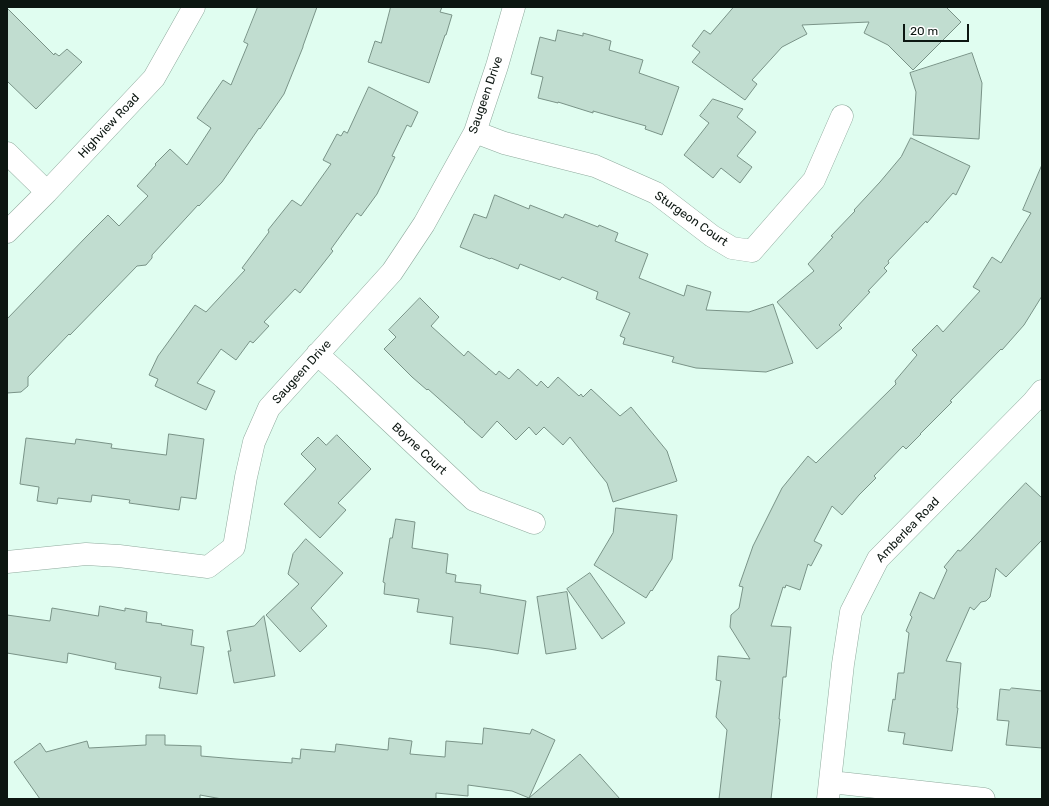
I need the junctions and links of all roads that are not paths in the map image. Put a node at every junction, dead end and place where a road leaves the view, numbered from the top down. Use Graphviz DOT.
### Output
graph roads {
  1 [pos="194,7"];
  2 [pos="514,7"];
  3 [pos="842,116"];
  4 [pos="475,132"];
  5 [pos="7,153"];
  6 [pos="47,192"];
  7 [pos="7,232"];
  8 [pos="317,354"];
  9 [pos="1042,391"];
  10 [pos="534,523"];
  11 [pos="7,562"];
  12 [pos="829,790"];
  13 [pos="984,799"];
  1 -- 6 [label="street, Highview Road"];
  2 -- 4 [label="street, Saugeen Drive"];
  3 -- 4 [label="street, Sturgeon Court"];
  4 -- 8 [label="street, Saugeen Drive"];
  5 -- 6 [label="street"];
  6 -- 7 [label="street, Highview Road"];
  8 -- 10 [label="street, Boyne Court"];
  8 -- 11 [label="street, Saugeen Drive"];
  9 -- 12 [label="street, Amberlea Road"];
  12 -- 13 [label="street"];
}
